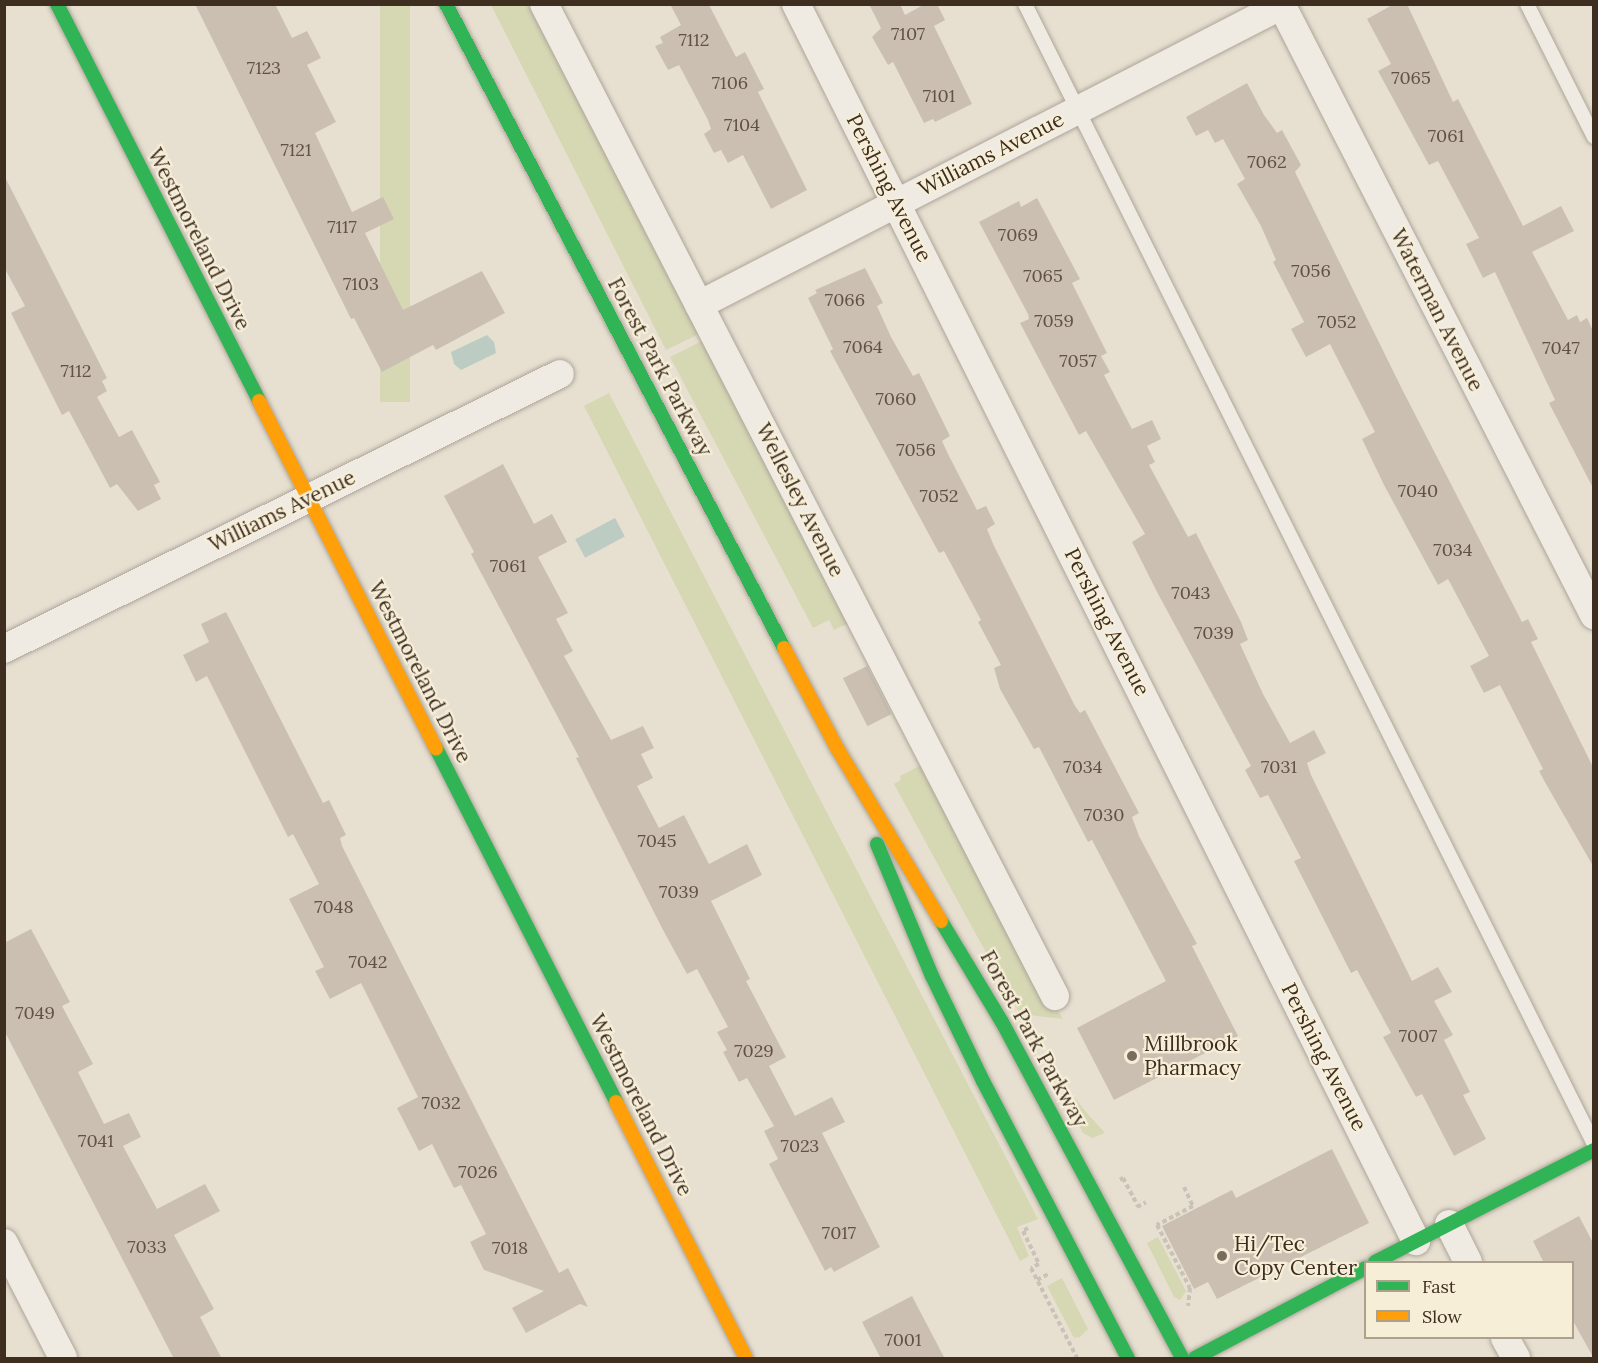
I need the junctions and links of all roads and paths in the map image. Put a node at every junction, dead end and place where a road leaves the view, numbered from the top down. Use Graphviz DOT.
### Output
graph roads {
  1 [pos="57,4"];
  2 [pos="446,4"];
  3 [pos="544,4"];
  4 [pos="796,4"];
  5 [pos="1025,4"];
  6 [pos="1527,4"];
  7 [pos="1282,5"];
  8 [pos="1078,110"];
  9 [pos="1593,137"];
  10 [pos="897,202"];
  11 [pos="699,304"];
  12 [pos="560,374"];
  13 [pos="308,498"];
  14 [pos="1593,615"];
  15 [pos="4,649"];
  16 [pos="837,748"];
  17 [pos="1055,996"];
  18 [pos="1593,1144"];
  19 [pos="1593,1150"];
  20 [pos="1184,1187"];
  21 [pos="1133,1195"];
  22 [pos="1146,1202"];
  23 [pos="1138,1206"];
  24 [pos="1138,1212"];
  25 [pos="1449,1224"];
  26 [pos="1416,1241"];
  27 [pos="4,1243"];
  28 [pos="1035,1256"];
  29 [pos="1379,1261"];
  30 [pos="1467,1261"];
  31 [pos="1364,1269"];
  32 [pos="1186,1312"];
  33 [pos="1506,1339"];
  34 [pos="63,1359"];
  35 [pos="746,1359"];
  36 [pos="1077,1359"];
  37 [pos="1128,1359"];
  38 [pos="1182,1359"];
  39 [pos="1195,1359"];
  40 [pos="1516,1359"];
  1 -- 13 [label="main road, Westmoreland Drive"];
  2 -- 16 [label="main road, Forest Park Parkway"];
  3 -- 11 [label="street, Wellesley Avenue"];
  4 -- 10 [label="street, Pershing Avenue"];
  5 -- 8 [label="lane"];
  6 -- 9 [label="lane"];
  7 -- 8 [label="street, Williams Avenue"];
  7 -- 14 [label="street, Waterman Avenue"];
  8 -- 10 [label="street, Williams Avenue"];
  8 -- 18 [label="lane"];
  10 -- 11 [label="street, Williams Avenue"];
  10 -- 26 [label="street, Pershing Avenue"];
  11 -- 17 [label="street, Wellesley Avenue"];
  12 -- 13 [label="street, Williams Avenue"];
  13 -- 15 [label="street, Williams Avenue"];
  13 -- 35 [label="main road, Westmoreland Drive"];
  16 -- 37 [label="main road, Forest Park Parkway"];
  16 -- 38 [label="main road, Forest Park Parkway"];
  19 -- 25 [label="main road"];
  20 -- 32 [label="path"];
  21 -- 23 [label="path"];
  22 -- 23 [label="path"];
  23 -- 24 [label="path"];
  25 -- 26 [label="main road"];
  25 -- 30 [label="street"];
  26 -- 29 [label="main road"];
  27 -- 34 [label="street"];
  28 -- 36 [label="path"];
  31 -- 39 [label="main road"];
  33 -- 40 [label="street"];
}
